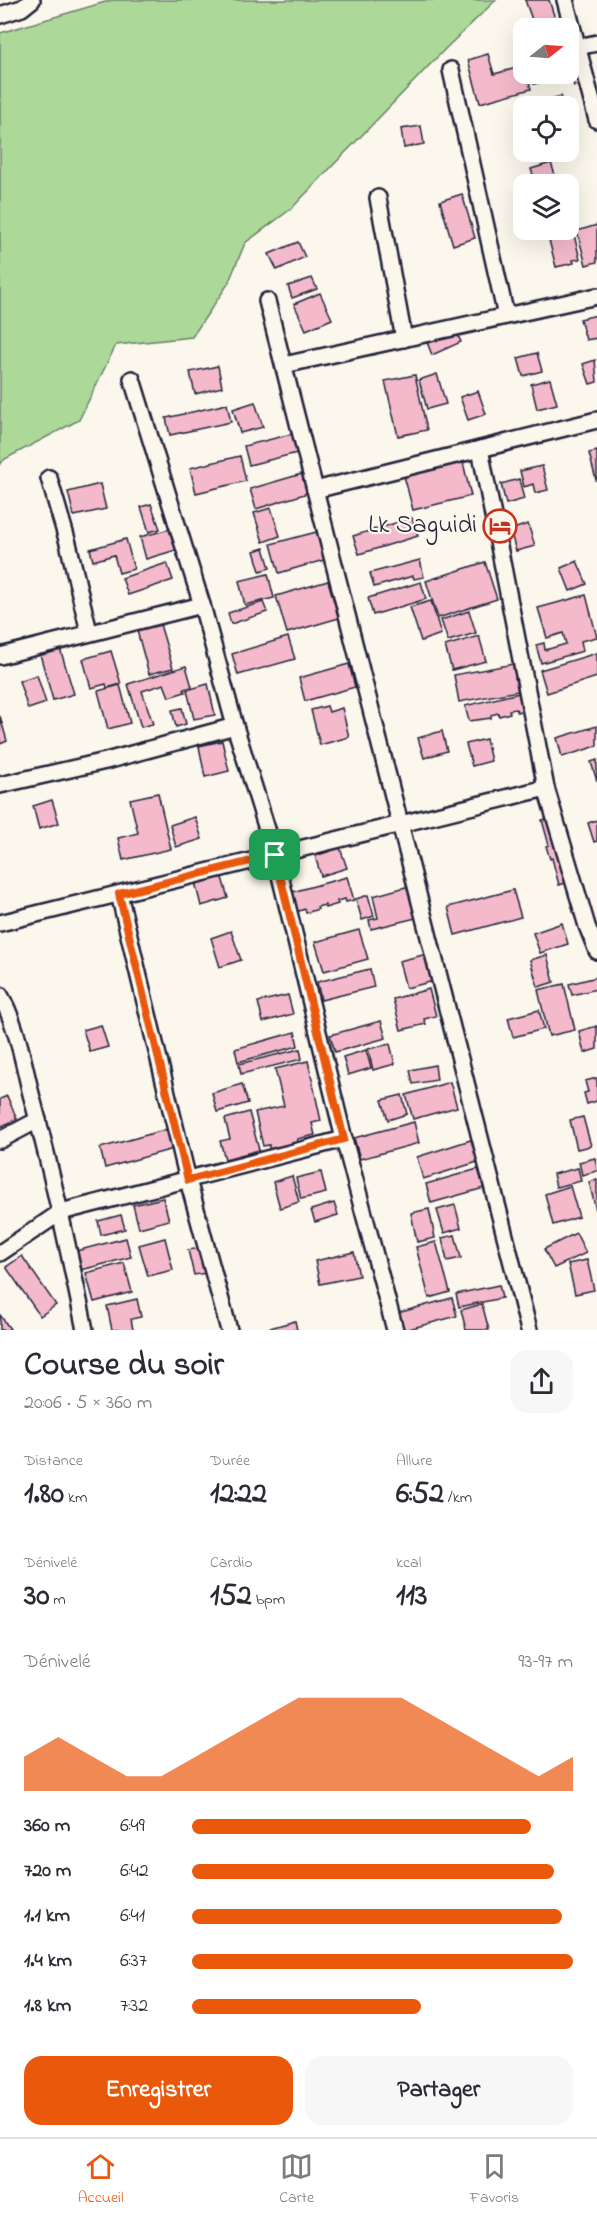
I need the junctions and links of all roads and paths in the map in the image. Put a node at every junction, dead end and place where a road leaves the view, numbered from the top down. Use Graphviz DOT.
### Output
graph roads {
  1 [pos="32,0"];
  2 [pos="565,0"];
  3 [pos="0,15"];
  4 [pos="570,18"];
  5 [pos="597,43"];
  6 [pos="579,47"];
  7 [pos="579,51"];
  8 [pos="451,69"];
  9 [pos="597,120"];
  10 [pos="378,198"];
  11 [pos="597,296"];
  12 [pos="267,301"];
  13 [pos="506,316"];
  14 [pos="404,339"];
  15 [pos="284,365"];
  16 [pos="132,379"];
  17 [pos="597,420"];
  18 [pos="480,449"];
  19 [pos="49,478"];
  20 [pos="315,490"];
  21 [pos="202,604"];
  22 [pos="89,632"];
  23 [pos="0,656"];
  24 [pos="235,726"];
  25 [pos="0,785"];
  26 [pos="546,788"];
  27 [pos="400,824"];
  28 [pos="275,855"];
  29 [pos="119,894"];
  30 [pos="0,923"];
  31 [pos="592,924"];
  32 [pos="597,951"];
  33 [pos="0,995"];
  34 [pos="5,1014"];
  35 [pos="38,1120"];
  36 [pos="344,1139"];
  37 [pos="0,1140"];
  38 [pos="188,1180"];
  39 [pos="61,1212"];
  40 [pos="0,1253"];
  41 [pos="85,1330"];
  42 [pos="229,1330"];
  43 [pos="395,1330"];
  44 [pos="529,1330"];
  1 -- 3 [label="street"];
  2 -- 4 [label="street"];
  5 -- 6 [label="street"];
  7 -- 9 [label="street"];
  8 -- 13 [label="street"];
  10 -- 14 [label="street"];
  11 -- 13 [label="street"];
  12 -- 15 [label="street"];
  13 -- 14 [label="street"];
  14 -- 15 [label="street"];
  15 -- 20 [label="street"];
  16 -- 21 [label="street"];
  17 -- 18 [label="street"];
  18 -- 20 [label="street"];
  18 -- 26 [label="street"];
  19 -- 22 [label="street"];
  20 -- 27 [label="street"];
  21 -- 22 [label="street"];
  21 -- 24 [label="street"];
  22 -- 23 [label="street"];
  24 -- 25 [label="street"];
  24 -- 28 [label="street"];
  26 -- 27 [label="street"];
  26 -- 31 [label="street"];
  27 -- 28 [label="street"];
  27 -- 44 [label="street"];
  28 -- 29 [label="street"];
  28 -- 36 [label="street"];
  29 -- 30 [label="street"];
  29 -- 38 [label="street"];
  31 -- 32 [label="street"];
  33 -- 34 [label="street"];
  34 -- 35 [label="street"];
  35 -- 37 [label="street"];
  35 -- 39 [label="street"];
  36 -- 38 [label="street"];
  36 -- 43 [label="street"];
  38 -- 39 [label="street"];
  38 -- 42 [label="street"];
  39 -- 40 [label="street"];
  39 -- 41 [label="street"];
}
